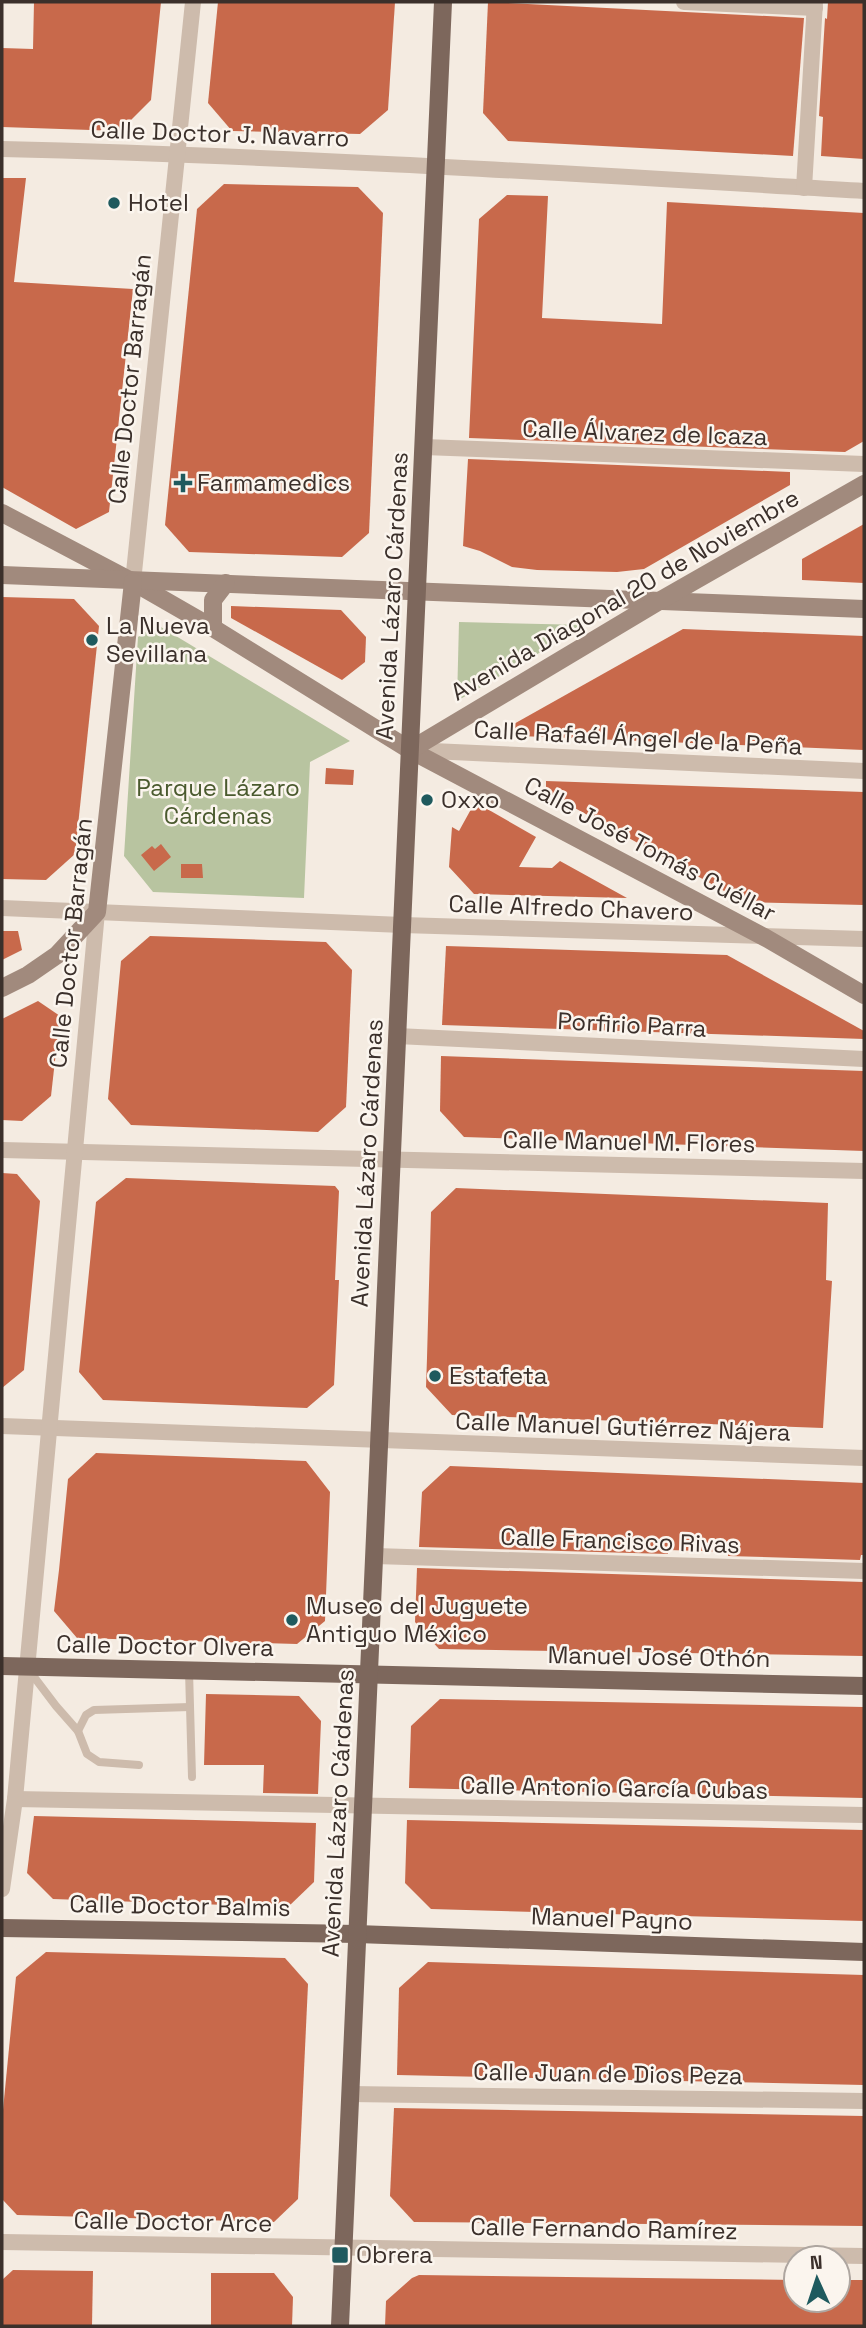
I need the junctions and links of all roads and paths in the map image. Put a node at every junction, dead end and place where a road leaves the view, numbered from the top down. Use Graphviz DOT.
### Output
graph roads {
  1 [pos="193,2"];
  2 [pos="443,2"];
  3 [pos="684,2"];
  4 [pos="815,5"];
  5 [pos="2,149"];
  6 [pos="178,153"];
  7 [pos="436,166"];
  8 [pos="804,188"];
  9 [pos="864,191"];
  10 [pos="424,447"];
  11 [pos="864,464"];
  12 [pos="864,484"];
  13 [pos="2,513"];
  14 [pos="2,575"];
  15 [pos="133,582"];
  16 [pos="226,583"];
  17 [pos="417,591"];
  18 [pos="661,600"];
  19 [pos="864,609"];
  20 [pos="213,628"];
  21 [pos="410,750"];
  22 [pos="864,771"];
  23 [pos="2,908"];
  24 [pos="97,912"];
  25 [pos="402,925"];
  26 [pos="765,937"];
  27 [pos="864,939"];
  28 [pos="2,988"];
  29 [pos="864,995"];
  30 [pos="397,1036"];
  31 [pos="864,1059"];
  32 [pos="2,1150"];
  33 [pos="75,1152"];
  34 [pos="392,1160"];
  35 [pos="864,1171"];
  36 [pos="2,1426"];
  37 [pos="50,1427"];
  38 [pos="380,1441"];
  39 [pos="864,1458"];
  40 [pos="375,1556"];
  41 [pos="864,1571"];
  42 [pos="2,1666"];
  43 [pos="26,1667"];
  44 [pos="189,1671"];
  45 [pos="369,1675"];
  46 [pos="864,1686"];
  47 [pos="190,1707"];
  48 [pos="78,1731"];
  49 [pos="139,1765"];
  50 [pos="192,1777"];
  51 [pos="15,1799"];
  52 [pos="363,1806"];
  53 [pos="864,1815"];
  54 [pos="2,1889"];
  55 [pos="2,1928"];
  56 [pos="357,1934"];
  57 [pos="864,1952"];
  58 [pos="350,2094"];
  59 [pos="864,2101"];
  60 [pos="2,2242"];
  61 [pos="344,2249"];
  62 [pos="864,2256"];
  63 [pos="340,2326"];
  1 -- 6 [label="street, Calle Doctor Barragán"];
  2 -- 7 [label="main road, Avenida Lázaro Cárdenas"];
  3 -- 4 [label="street"];
  4 -- 8 [label="street"];
  5 -- 6 [label="street, Calle Doctor J. Navarro"];
  6 -- 7 [label="street, Calle Doctor J. Navarro"];
  6 -- 15 [label="street, Calle Doctor Barragán"];
  7 -- 8 [label="street, Calle Doctor J. Navarro"];
  7 -- 10 [label="main road, Avenida Lázaro Cárdenas"];
  8 -- 9 [label="street, Calle Doctor J. Navarro"];
  10 -- 11 [label="street, Calle Álvarez de Icaza"];
  10 -- 17 [label="main road, Avenida Lázaro Cárdenas"];
  12 -- 18 [label="street, Avenida Diagonal 20 de Noviembre"];
  13 -- 15 [label="street, Calle José Tomás Cuéllar"];
  14 -- 15 [label="street"];
  15 -- 16 [label="street"];
  15 -- 20 [label="street, Calle José Tomás Cuéllar"];
  15 -- 24 [label="street, Calle Doctor Barragán"];
  16 -- 17 [label="street"];
  16 -- 20 [label="street"];
  17 -- 18 [label="street"];
  17 -- 21 [label="main road, Avenida Lázaro Cárdenas"];
  18 -- 19 [label="street"];
  18 -- 21 [label="street, Avenida Diagonal 20 de Noviembre"];
  20 -- 21 [label="street, Calle José Tomás Cuéllar"];
  21 -- 22 [label="street, Calle Rafaél Ángel de la Peña"];
  21 -- 25 [label="main road, Avenida Lázaro Cárdenas"];
  21 -- 26 [label="street, Calle José Tomás Cuéllar"];
  23 -- 24 [label="street, Calle Alfredo Chavero"];
  24 -- 25 [label="street, Calle Alfredo Chavero"];
  24 -- 28 [label="street"];
  24 -- 33 [label="street, Calle Doctor Barragán"];
  25 -- 26 [label="street, Calle Alfredo Chavero"];
  25 -- 30 [label="main road, Avenida Lázaro Cárdenas"];
  26 -- 27 [label="street, Calle Alfredo Chavero"];
  26 -- 29 [label="street, Calle José Tomás Cuéllar"];
  30 -- 31 [label="street, Porfirio Parra"];
  30 -- 34 [label="main road, Avenida Lázaro Cárdenas"];
  32 -- 33 [label="street, Calle Manuel M. Flores"];
  33 -- 34 [label="street, Calle Manuel M. Flores"];
  33 -- 37 [label="street, Calle Doctor Barragán"];
  34 -- 35 [label="street, Calle Manuel M. Flores"];
  34 -- 38 [label="main road, Avenida Lázaro Cárdenas"];
  36 -- 37 [label="street, Calle Manuel Gutiérrez Nájera"];
  37 -- 38 [label="street, Calle Manuel Gutiérrez Nájera"];
  37 -- 43 [label="street, Calle Doctor Barragán"];
  38 -- 39 [label="street, Calle Manuel Gutiérrez Nájera"];
  38 -- 40 [label="main road, Avenida Lázaro Cárdenas"];
  40 -- 41 [label="street, Calle Francisco Rivas"];
  40 -- 45 [label="main road, Avenida Lázaro Cárdenas"];
  42 -- 43 [label="main road, Calle Doctor Olvera"];
  43 -- 44 [label="main road, Calle Doctor Olvera"];
  43 -- 48 [label="lane"];
  43 -- 51 [label="street, Calle Doctor Barragán"];
  44 -- 45 [label="main road, Calle Doctor Olvera"];
  44 -- 47 [label="lane"];
  45 -- 46 [label="main road, Manuel José Othón"];
  45 -- 52 [label="main road, Avenida Lázaro Cárdenas"];
  47 -- 48 [label="lane"];
  47 -- 50 [label="lane"];
  48 -- 49 [label="lane"];
  51 -- 52 [label="street, Calle Antonio García Cubas"];
  51 -- 54 [label="street, Calle Doctor Barragán"];
  52 -- 53 [label="street, Calle Antonio García Cubas"];
  52 -- 56 [label="main road, Avenida Lázaro Cárdenas"];
  55 -- 56 [label="main road, Calle Doctor Balmis"];
  56 -- 57 [label="main road, Manuel Payno"];
  56 -- 58 [label="main road, Avenida Lázaro Cárdenas"];
  58 -- 59 [label="street, Calle Juan de Dios Peza"];
  58 -- 61 [label="main road, Avenida Lázaro Cárdenas"];
  60 -- 61 [label="street, Calle Doctor Arce"];
  61 -- 62 [label="street, Calle Fernando Ramírez"];
  61 -- 63 [label="main road, Avenida Lázaro Cárdenas"];
}
